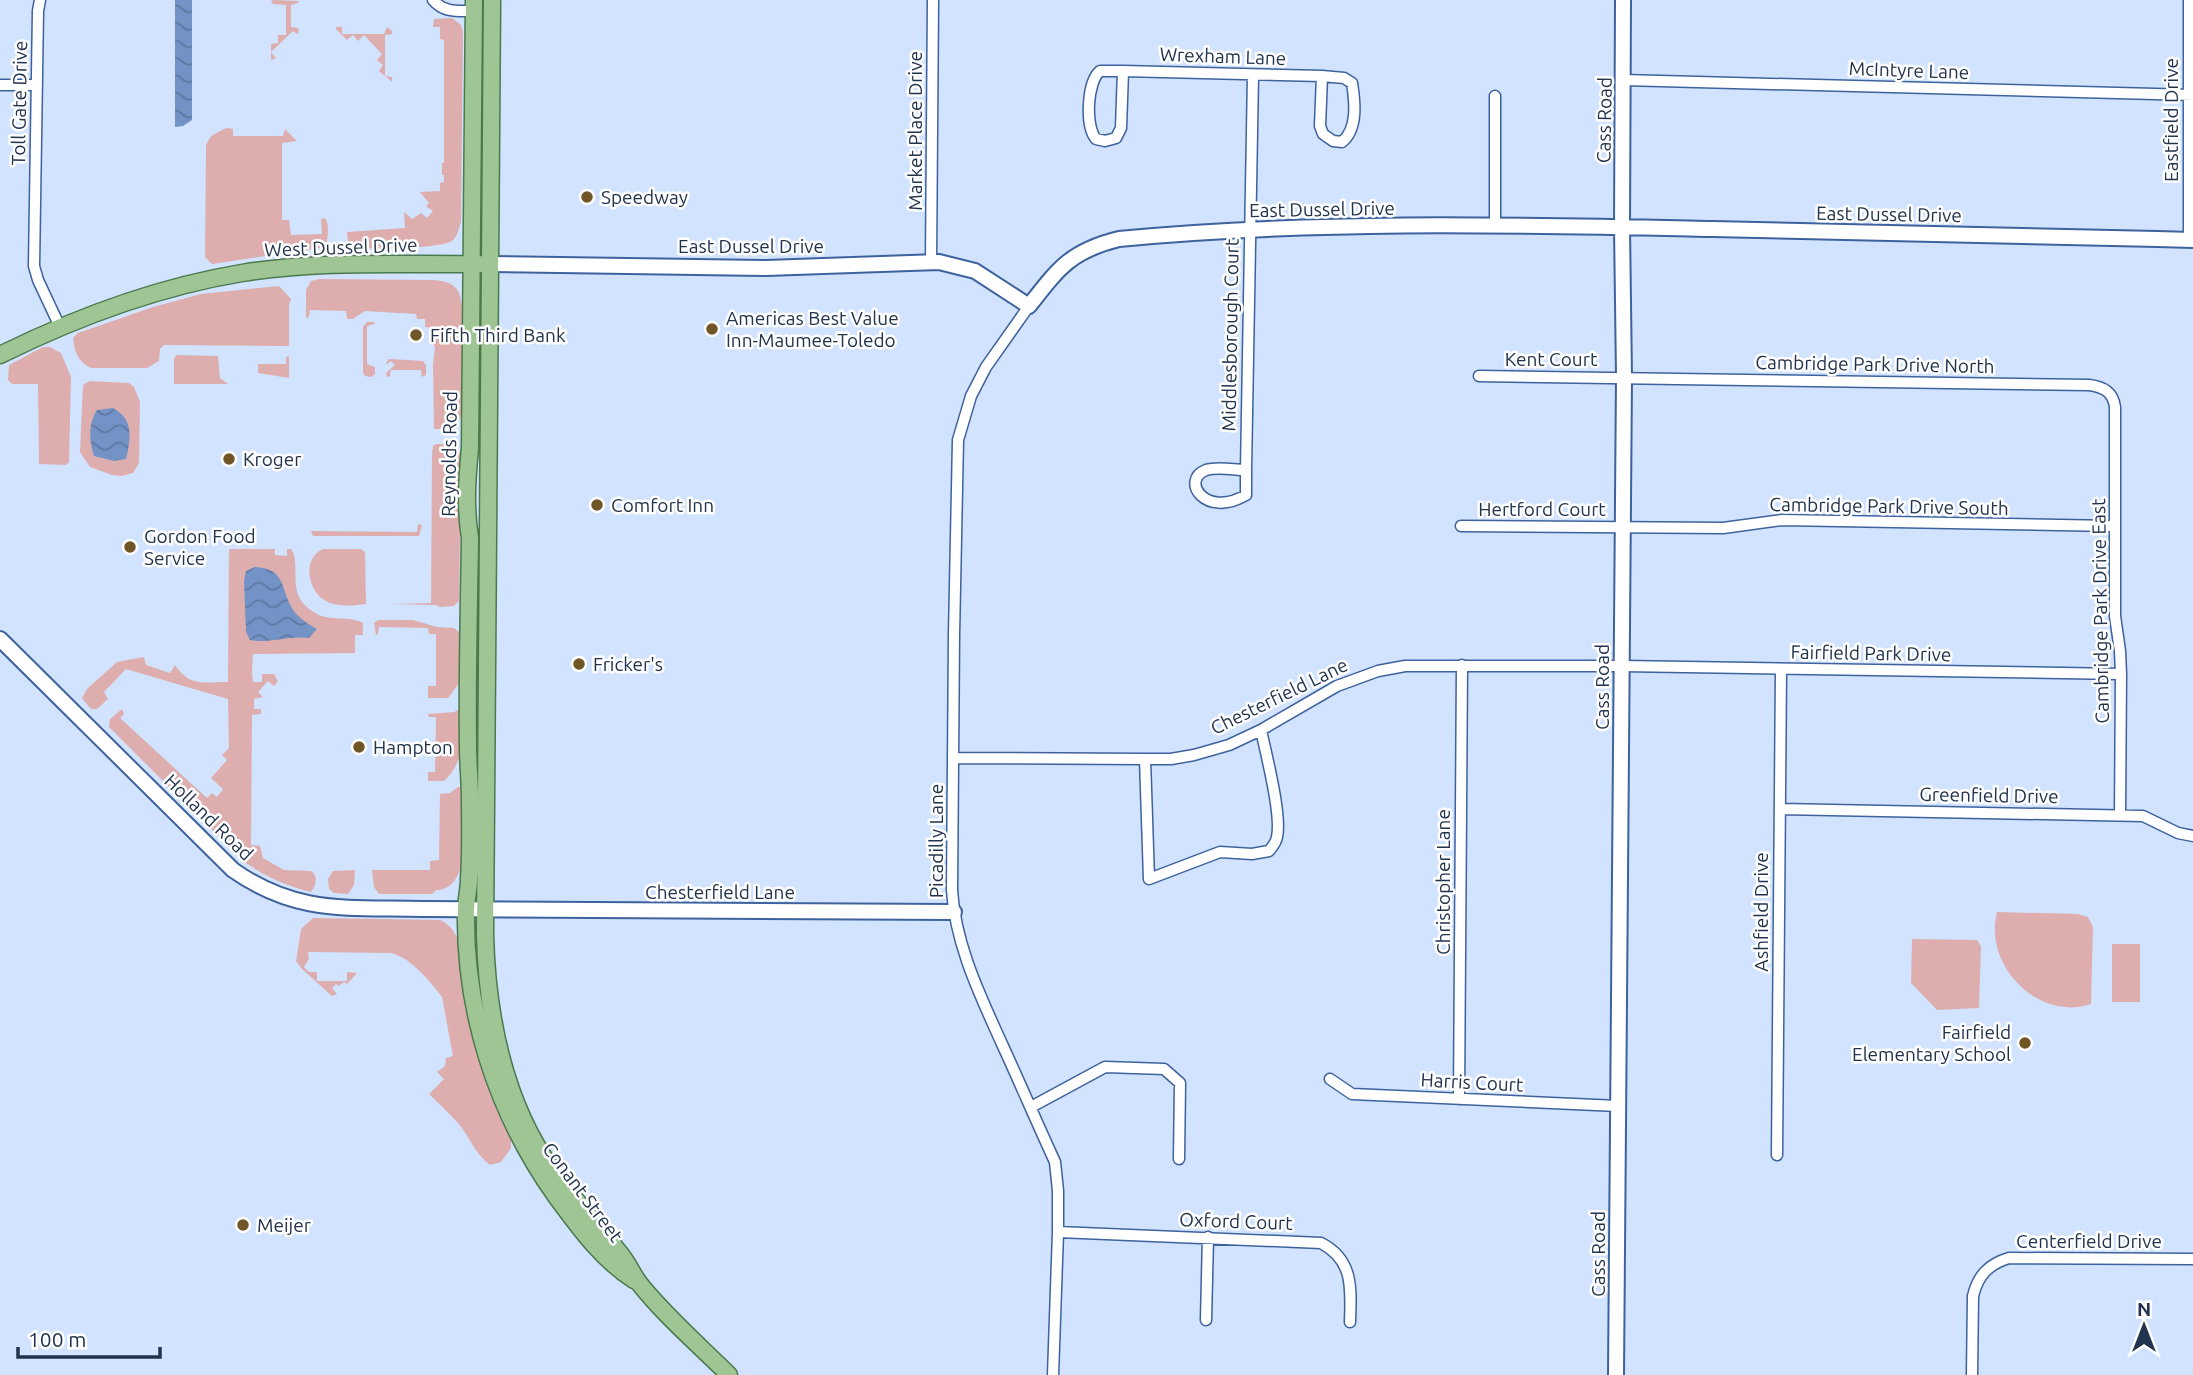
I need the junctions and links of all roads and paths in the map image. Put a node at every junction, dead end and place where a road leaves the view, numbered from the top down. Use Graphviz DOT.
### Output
graph roads {
  1 [pos="40,0"];
  2 [pos="433,0"];
  3 [pos="492,0"];
  4 [pos="933,0"];
  5 [pos="1623,0"];
  6 [pos="2189,0"];
  7 [pos="474,6"];
  8 [pos="1123,71"];
  9 [pos="1253,75"];
  10 [pos="1322,76"];
  11 [pos="1623,80"];
  12 [pos="0,85"];
  13 [pos="37,85"];
  14 [pos="2191,95"];
  15 [pos="1495,96"];
  16 [pos="1494,226"];
  17 [pos="1622,227"];
  18 [pos="1249,229"];
  19 [pos="2191,239"];
  20 [pos="932,262"];
  21 [pos="472,264"];
  22 [pos="489,264"];
  23 [pos="1029,306"];
  24 [pos="60,327"];
  25 [pos="0,355"];
  26 [pos="1479,376"];
  27 [pos="1623,377"];
  28 [pos="2115,407"];
  29 [pos="1246,470"];
  30 [pos="1461,526"];
  31 [pos="2114,526"];
  32 [pos="1622,527"];
  33 [pos="0,639"];
  34 [pos="1462,665"];
  35 [pos="1622,666"];
  36 [pos="1781,669"];
  37 [pos="2121,674"];
  38 [pos="1261,730"];
  39 [pos="954,758"];
  40 [pos="1144,759"];
  41 [pos="1780,809"];
  42 [pos="2120,815"];
  43 [pos="2193,835"];
  44 [pos="466,909"];
  45 [pos="486,909"];
  46 [pos="954,912"];
  47 [pos="1329,1079"];
  48 [pos="1459,1099"];
  49 [pos="1618,1106"];
  50 [pos="1031,1107"];
  51 [pos="1777,1155"];
  52 [pos="1179,1159"];
  53 [pos="1058,1232"];
  54 [pos="1208,1237"];
  55 [pos="2193,1259"];
  56 [pos="639,1283"];
  57 [pos="1206,1320"];
  58 [pos="1350,1322"];
  59 [pos="729,1375"];
  60 [pos="1053,1375"];
  61 [pos="1616,1375"];
  62 [pos="1972,1375"];
  1 -- 13 [label="street, Toll Gate Drive"];
  2 -- 7 [label="street"];
  3 -- 22 [label="main road, Reynolds Road"];
  4 -- 20 [label="street, Market Place Drive"];
  5 -- 11 [label="street, Cass Road"];
  6 -- 14 [label="street, Eastfield Drive"];
  7 -- 21 [label="main road, Reynolds Road"];
  8 -- 8 [label="street, Wrexham Lane"];
  8 -- 9 [label="street, Wrexham Lane"];
  9 -- 10 [label="street, Wrexham Lane"];
  9 -- 18 [label="street, Middlesborough Court"];
  10 -- 10 [label="street, Wrexham Lane"];
  11 -- 14 [label="street, McIntyre Lane"];
  11 -- 17 [label="street, Cass Road"];
  12 -- 13 [label="street"];
  13 -- 24 [label="street, Toll Gate Drive"];
  14 -- 19 [label="street, Eastfield Drive"];
  15 -- 16 [label="street"];
  16 -- 17 [label="street, East Dussel Drive"];
  16 -- 18 [label="street, East Dussel Drive"];
  17 -- 19 [label="street, East Dussel Drive"];
  17 -- 27 [label="street, Cass Road"];
  18 -- 23 [label="street, East Dussel Drive"];
  18 -- 29 [label="street, Middlesborough Court"];
  20 -- 22 [label="street, East Dussel Drive"];
  20 -- 23 [label="street, East Dussel Drive"];
  21 -- 22 [label="main road, West Dussel Drive"];
  21 -- 24 [label="main road, West Dussel Drive"];
  21 -- 44 [label="main road, Reynolds Road"];
  22 -- 45 [label="main road, Reynolds Road"];
  23 -- 39 [label="street, Picadilly Lane"];
  24 -- 25 [label="main road, West Dussel Drive"];
  26 -- 27 [label="street, Kent Court"];
  27 -- 28 [label="street, Cambridge Park Drive North"];
  27 -- 32 [label="street, Cass Road"];
  28 -- 31 [label="street, Cambridge Park Drive East"];
  29 -- 29 [label="street, Middlesborough Court"];
  30 -- 32 [label="street, Hertford Court"];
  31 -- 32 [label="street, Cambridge Park Drive South"];
  31 -- 37 [label="street, Cambridge Park Drive East"];
  32 -- 35 [label="street, Cass Road"];
  33 -- 44 [label="street, Holland Road"];
  34 -- 35 [label="street, Chesterfield Lane"];
  34 -- 38 [label="street, Chesterfield Lane"];
  34 -- 48 [label="street, Christopher Lane"];
  35 -- 36 [label="street, Fairfield Park Drive"];
  35 -- 49 [label="street, Cass Road"];
  36 -- 37 [label="street, Fairfield Park Drive"];
  36 -- 41 [label="street, Ashfield Drive"];
  37 -- 42 [label="street, Cambridge Park Drive East"];
  38 -- 40 [label="street, Chesterfield Lane"];
  38 -- 40 [label="street"];
  39 -- 40 [label="street, Chesterfield Lane"];
  39 -- 46 [label="street, Picadilly Lane"];
  41 -- 42 [label="street, Greenfield Drive"];
  41 -- 51 [label="street, Ashfield Drive"];
  42 -- 43 [label="street, Greenfield Drive"];
  44 -- 45 [label="street, Holland Road"];
  44 -- 56 [label="main road, Conant Street"];
  45 -- 46 [label="street, Chesterfield Lane"];
  45 -- 56 [label="main road, Conant Street"];
  46 -- 50 [label="street, Picadilly Lane"];
  47 -- 48 [label="street, Harris Court"];
  48 -- 49 [label="street, Harris Court"];
  49 -- 61 [label="street, Cass Road"];
  50 -- 52 [label="street"];
  50 -- 53 [label="street, Picadilly Lane"];
  53 -- 54 [label="street, Oxford Court"];
  53 -- 60 [label="street, Picadilly Lane"];
  54 -- 57 [label="street"];
  54 -- 58 [label="street, Oxford Court"];
  55 -- 62 [label="street, Centerfield Drive"];
  56 -- 59 [label="main road, Conant Street"];
}
